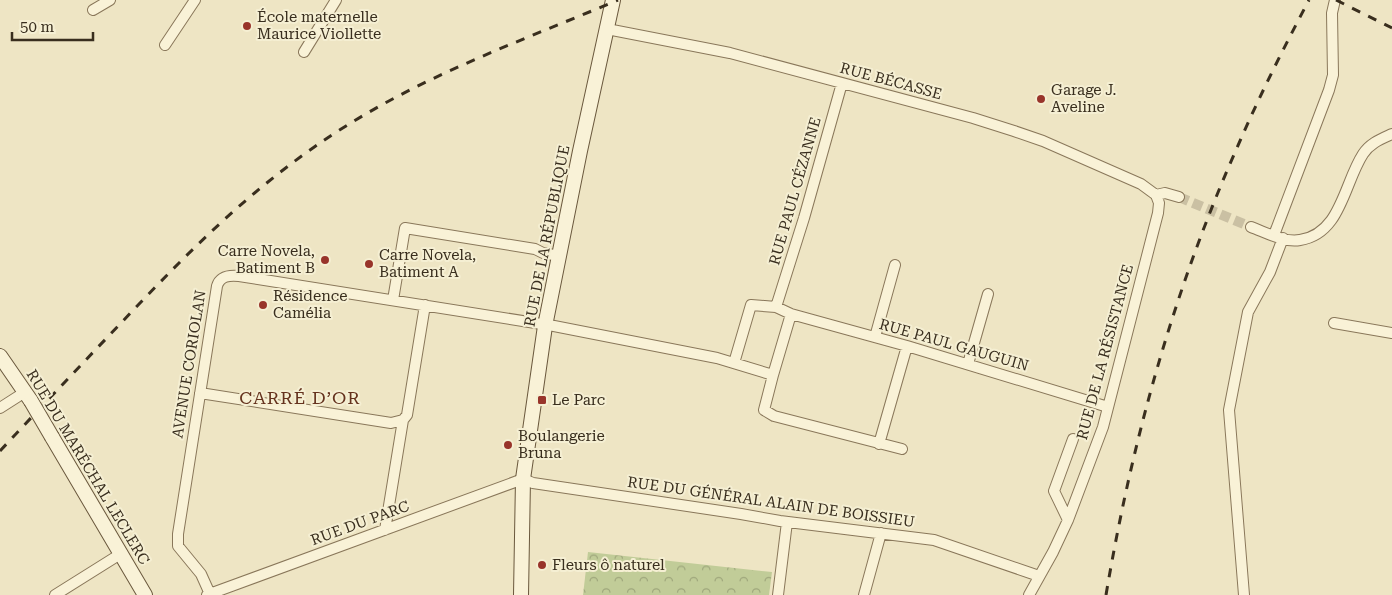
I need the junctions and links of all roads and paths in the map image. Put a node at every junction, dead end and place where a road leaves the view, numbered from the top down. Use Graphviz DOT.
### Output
graph roads {
  1 [pos="110,0"];
  2 [pos="195,0"];
  3 [pos="336,0"];
  4 [pos="613,0"];
  5 [pos="1336,0"];
  6 [pos="93,10"];
  7 [pos="607,29"];
  8 [pos="165,45"];
  9 [pos="304,52"];
  10 [pos="842,83"];
  11 [pos="1392,134"];
  12 [pos="1156,195"];
  13 [pos="1179,197"];
  14 [pos="1251,227"];
  15 [pos="1278,237"];
  16 [pos="559,256"];
  17 [pos="895,265"];
  18 [pos="988,294"];
  19 [pos="393,300"];
  20 [pos="425,306"];
  21 [pos="776,307"];
  22 [pos="791,314"];
  23 [pos="1334,323"];
  24 [pos="545,326"];
  25 [pos="1392,333"];
  26 [pos="874,337"];
  27 [pos="907,346"];
  28 [pos="0,356"];
  29 [pos="968,364"];
  30 [pos="738,365"];
  31 [pos="773,375"];
  32 [pos="200,393"];
  33 [pos="28,397"];
  34 [pos="1108,407"];
  35 [pos="0,408"];
  36 [pos="403,420"];
  37 [pos="1073,439"];
  38 [pos="879,444"];
  39 [pos="902,449"];
  40 [pos="523,480"];
  41 [pos="1068,520"];
  42 [pos="787,522"];
  43 [pos="385,530"];
  44 [pos="881,533"];
  45 [pos="122,553"];
  46 [pos="1039,576"];
  47 [pos="209,594"];
  48 [pos="55,595"];
  49 [pos="145,595"];
  50 [pos="521,595"];
  51 [pos="778,595"];
  52 [pos="864,595"];
  53 [pos="1029,595"];
  54 [pos="1244,595"];
  1 -- 6 [label="street"];
  2 -- 8 [label="street"];
  3 -- 9 [label="street"];
  4 -- 7 [label="main road, RUE DE LA RÉPUBLIQUE"];
  5 -- 15 [label="street"];
  7 -- 10 [label="street, RUE BÉCASSE"];
  7 -- 16 [label="main road, RUE DE LA RÉPUBLIQUE"];
  10 -- 12 [label="street, RUE BÉCASSE"];
  10 -- 21 [label="street, RUE PAUL CÉZANNE"];
  11 -- 15 [label="street"];
  12 -- 13 [label="street"];
  12 -- 34 [label="street, RUE DE LA RÉSISTANCE"];
  14 -- 15 [label="street"];
  15 -- 54 [label="street"];
  16 -- 19 [label="street"];
  16 -- 24 [label="main road, RUE DE LA RÉPUBLIQUE"];
  17 -- 26 [label="street"];
  18 -- 29 [label="street"];
  19 -- 20 [label="street, AVENUE CORIOLAN"];
  19 -- 32 [label="street, AVENUE CORIOLAN"];
  20 -- 24 [label="street, AVENUE CORIOLAN"];
  20 -- 36 [label="street"];
  21 -- 22 [label="street, RUE PAUL GAUGUIN"];
  21 -- 30 [label="street"];
  22 -- 26 [label="street, RUE PAUL GAUGUIN"];
  22 -- 31 [label="street"];
  23 -- 25 [label="street"];
  24 -- 30 [label="street, AVENUE CORIOLAN"];
  24 -- 40 [label="main road, RUE DE LA RÉPUBLIQUE"];
  26 -- 27 [label="street, RUE PAUL GAUGUIN"];
  27 -- 29 [label="street, RUE PAUL GAUGUIN"];
  27 -- 38 [label="street"];
  28 -- 33 [label="main road, RUE DU MARÉCHAL LECLERC"];
  29 -- 34 [label="street, RUE PAUL GAUGUIN"];
  30 -- 31 [label="street, AVENUE CORIOLAN"];
  31 -- 38 [label="street"];
  32 -- 36 [label="street"];
  32 -- 47 [label="street, AVENUE CORIOLAN"];
  33 -- 35 [label="street"];
  33 -- 45 [label="main road, RUE DU MARÉCHAL LECLERC, bridge"];
  34 -- 41 [label="street, RUE DE LA RÉSISTANCE"];
  36 -- 43 [label="street"];
  37 -- 41 [label="street"];
  38 -- 39 [label="street"];
  40 -- 42 [label="street, RUE DU GÉNÉRAL ALAIN DE BOISSIEU"];
  40 -- 43 [label="street, RUE DU PARC"];
  40 -- 50 [label="main road, RUE DE LA RÉPUBLIQUE"];
  41 -- 46 [label="street, RUE DE LA RÉSISTANCE"];
  42 -- 44 [label="street, RUE DU GÉNÉRAL ALAIN DE BOISSIEU"];
  42 -- 51 [label="street"];
  43 -- 47 [label="street, RUE DU PARC"];
  44 -- 46 [label="street, RUE DU GÉNÉRAL ALAIN DE BOISSIEU"];
  44 -- 52 [label="street"];
  45 -- 48 [label="street"];
  45 -- 49 [label="main road, RUE DU MARÉCHAL LECLERC"];
  46 -- 53 [label="street, RUE DE LA RÉSISTANCE"];
}
